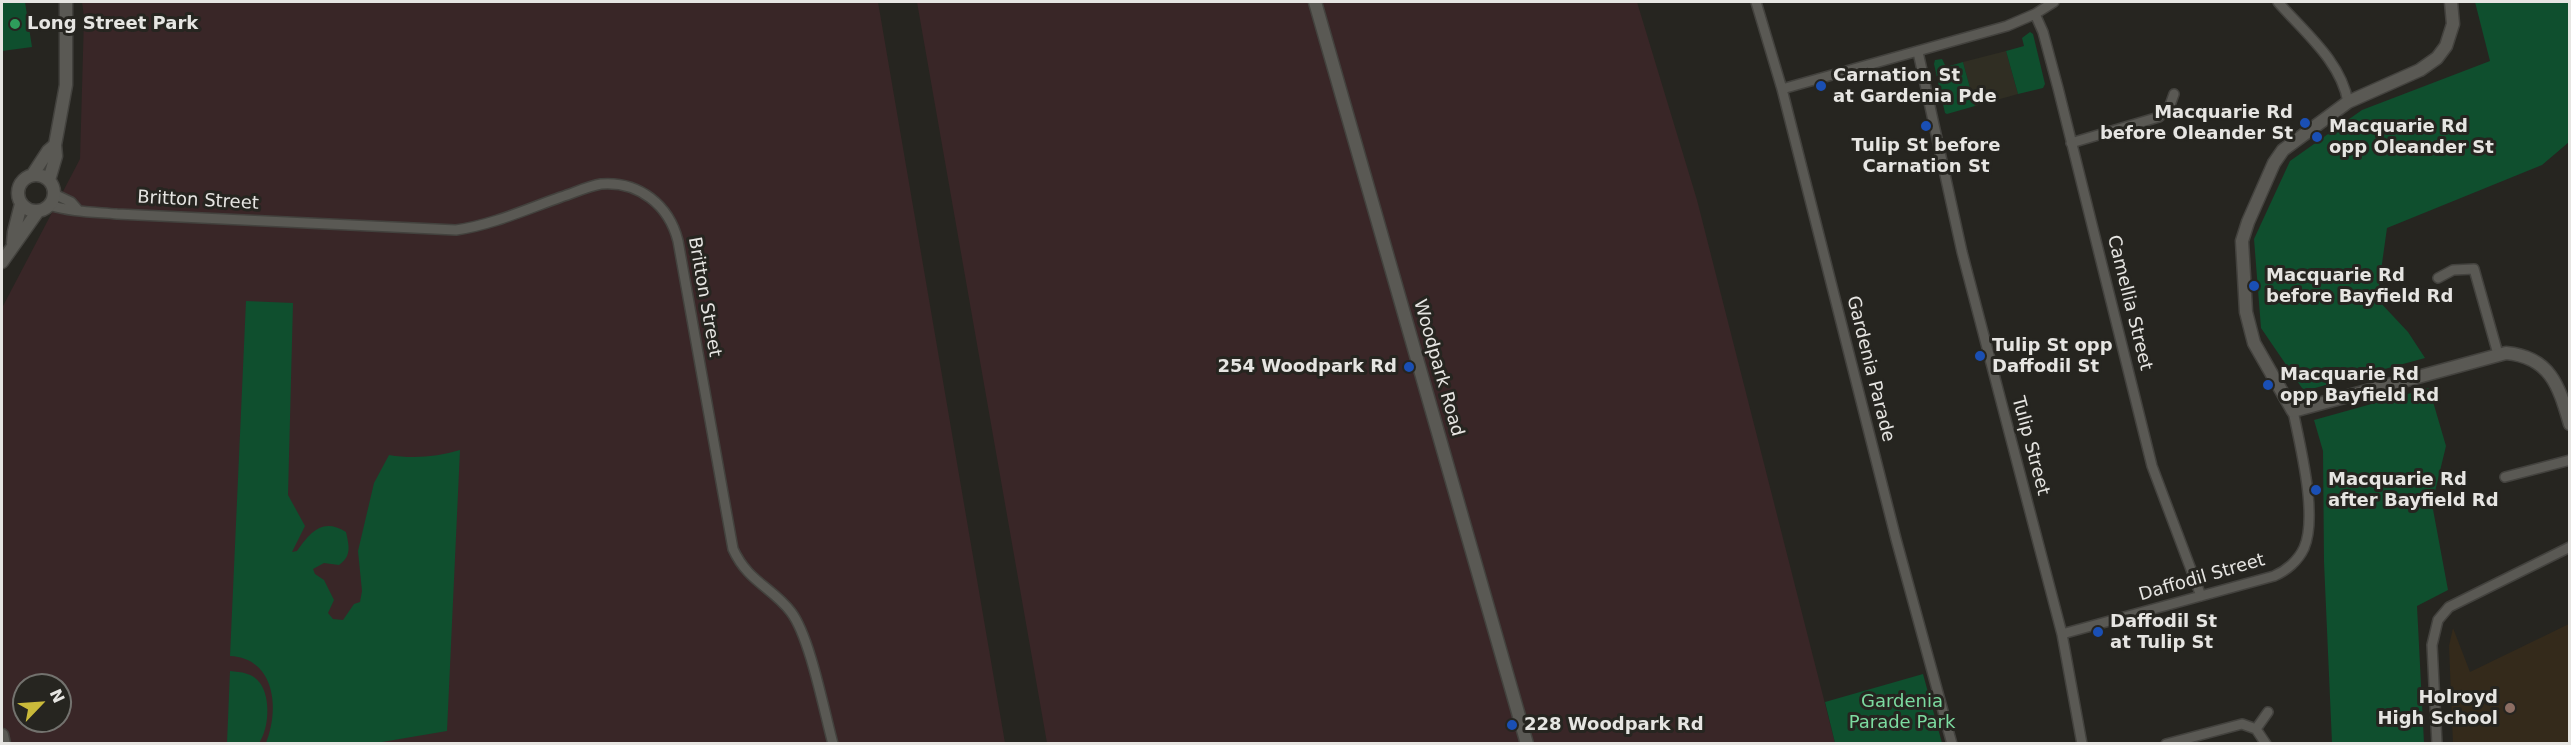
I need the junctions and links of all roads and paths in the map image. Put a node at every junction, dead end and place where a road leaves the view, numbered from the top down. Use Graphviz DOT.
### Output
graph roads {
  1 [pos="66,2"];
  2 [pos="1315,2"];
  3 [pos="1756,2"];
  4 [pos="2054,2"];
  5 [pos="2278,2"];
  6 [pos="2451,2"];
  7 [pos="2036,14"];
  8 [pos="1918,52"];
  9 [pos="1782,89"];
  10 [pos="2174,94"];
  11 [pos="2348,102"];
  12 [pos="2072,142"];
  13 [pos="55,145"];
  14 [pos="33,174"];
  15 [pos="49,180"];
  16 [pos="47,203"];
  17 [pos="21,204"];
  18 [pos="13,243"];
  19 [pos="2,262"];
  20 [pos="2438,278"];
  21 [pos="2498,354"];
  22 [pos="2293,411"];
  23 [pos="2570,424"];
  24 [pos="2570,459"];
  25 [pos="2505,477"];
  26 [pos="2570,547"];
  27 [pos="2201,596"];
  28 [pos="2062,634"];
  29 [pos="2268,711"];
  30 [pos="2256,729"];
  31 [pos="2,735"];
  32 [pos="4,744"];
  33 [pos="832,744"];
  34 [pos="1527,744"];
  35 [pos="1952,744"];
  36 [pos="2082,744"];
  37 [pos="2166,744"];
  38 [pos="2266,744"];
  39 [pos="2437,744"];
  1 -- 13 [label="street"];
  2 -- 34 [label="street, Woodpark Road"];
  3 -- 9 [label="street, Gardenia Parade"];
  4 -- 7 [label="street"];
  5 -- 11 [label="street"];
  6 -- 11 [label="street"];
  7 -- 8 [label="street"];
  7 -- 12 [label="street, Camellia Street"];
  8 -- 9 [label="street"];
  8 -- 28 [label="street, Tulip Street"];
  9 -- 35 [label="street, Gardenia Parade"];
  10 -- 12 [label="street"];
  11 -- 22 [label="street"];
  12 -- 27 [label="street, Camellia Street"];
  13 -- 14 [label="street"];
  13 -- 15 [label="street"];
  14 -- 15 [label="street"];
  14 -- 17 [label="street"];
  15 -- 16 [label="street"];
  16 -- 17 [label="street"];
  16 -- 18 [label="street"];
  16 -- 33 [label="street, Britton Street"];
  17 -- 18 [label="street"];
  18 -- 19 [label="street"];
  20 -- 21 [label="street"];
  21 -- 22 [label="street"];
  21 -- 23 [label="street"];
  22 -- 27 [label="street, Daffodil Street"];
  24 -- 25 [label="street"];
  26 -- 39 [label="street"];
  27 -- 28 [label="street, Daffodil Street"];
  28 -- 36 [label="street, Tulip Street"];
  29 -- 30 [label="street"];
  30 -- 37 [label="street"];
  30 -- 38 [label="street"];
  31 -- 32 [label="street"];
}
